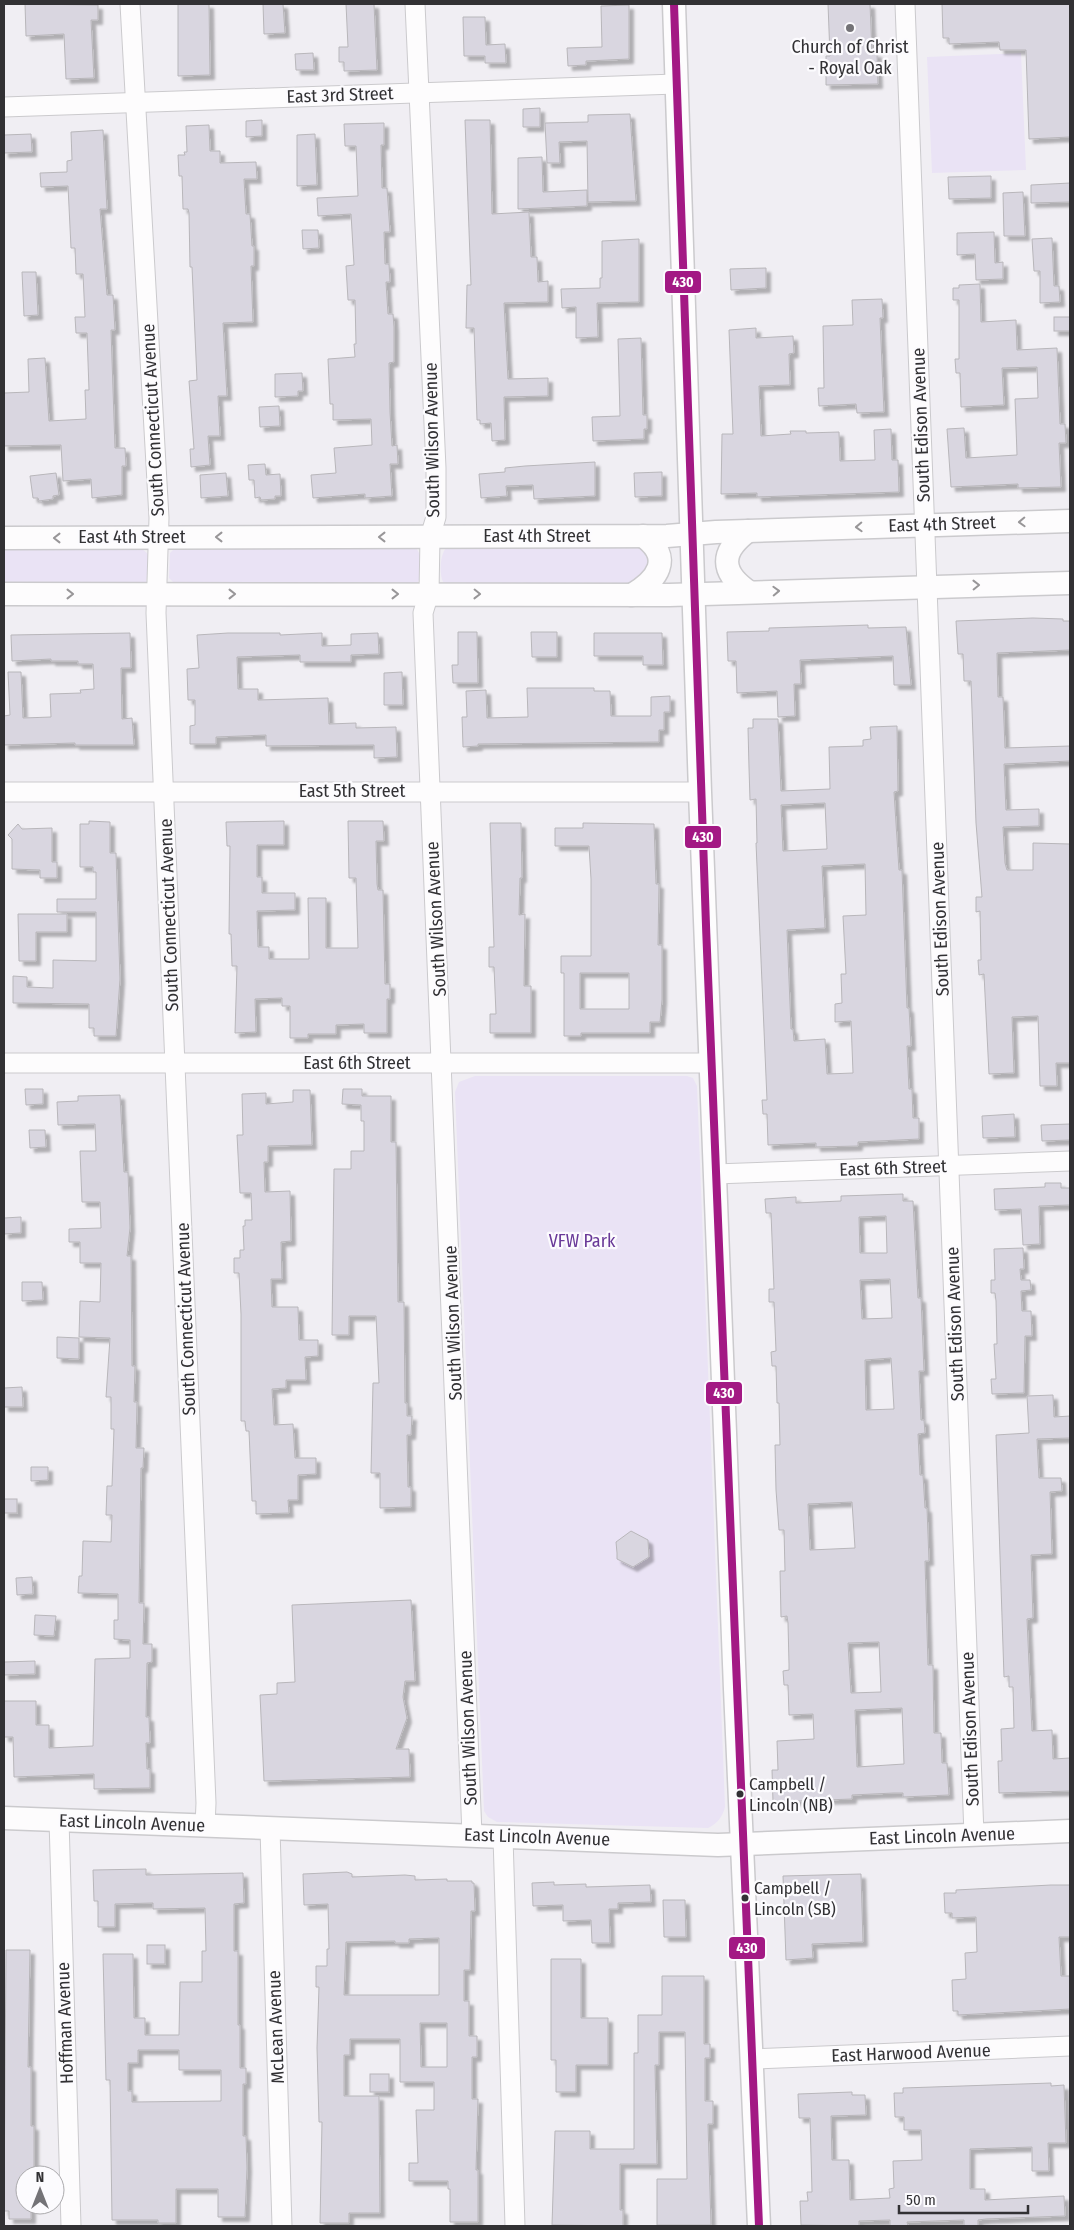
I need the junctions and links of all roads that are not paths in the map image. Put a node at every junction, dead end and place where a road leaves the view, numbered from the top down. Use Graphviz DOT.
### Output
graph roads {
  1 [pos="130,4"];
  2 [pos="415,4"];
  3 [pos="674,4"];
  4 [pos="905,4"];
  5 [pos="676,84"];
  6 [pos="420,93"];
  7 [pos="136,102"];
  8 [pos="4,107"];
  9 [pos="1070,521"];
  10 [pos="924,525"];
  11 [pos="748,531"];
  12 [pos="690,534"];
  13 [pos="643,536"];
  14 [pos="430,537"];
  15 [pos="4,538"];
  16 [pos="158,538"];
  17 [pos="1070,583"];
  18 [pos="927,587"];
  19 [pos="750,592"];
  20 [pos="429,593"];
  21 [pos="4,594"];
  22 [pos="158,594"];
  23 [pos="632,595"];
  24 [pos="693,595"];
  25 [pos="4,792"];
  26 [pos="430,792"];
  27 [pos="700,792"];
  28 [pos="164,793"];
  29 [pos="4,1063"];
  30 [pos="175,1063"];
  31 [pos="710,1063"];
  32 [pos="442,1064"];
  33 [pos="1070,1161"];
  34 [pos="949,1166"];
  35 [pos="715,1174"];
  36 [pos="4,1818"];
  37 [pos="59,1820"];
  38 [pos="205,1826"];
  39 [pos="270,1828"];
  40 [pos="1070,1832"];
  41 [pos="472,1835"];
  42 [pos="974,1835"];
  43 [pos="503,1836"];
  44 [pos="743,1844"];
  45 [pos="1070,2046"];
  46 [pos="753,2059"];
  47 [pos="71,2226"];
  48 [pos="282,2226"];
  49 [pos="515,2226"];
  50 [pos="759,2226"];
  1 -- 7 [label="street, South Connecticut Avenue"];
  2 -- 6 [label="street, South Wilson Avenue"];
  3 -- 5 [label="street"];
  4 -- 10 [label="street, South Edison Avenue"];
  5 -- 6 [label="street, East 3rd Street"];
  5 -- 12 [label="street"];
  6 -- 7 [label="street, East 3rd Street"];
  6 -- 14 [label="street, South Wilson Avenue"];
  7 -- 8 [label="street, East 3rd Street"];
  7 -- 16 [label="street, South Connecticut Avenue"];
  9 -- 10 [label="street, East 4th Street, one-way"];
  10 -- 11 [label="street, East 4th Street, one-way"];
  10 -- 18 [label="street, South Edison Avenue"];
  11 -- 12 [label="street, East 4th Street"];
  11 -- 19 [label="street"];
  12 -- 13 [label="street, East 4th Street"];
  12 -- 24 [label="street"];
  13 -- 14 [label="street, East 4th Street"];
  13 -- 23 [label="street"];
  14 -- 16 [label="street, East 4th Street, one-way"];
  14 -- 20 [label="street, South Wilson Avenue"];
  16 -- 15 [label="street, East 4th Street, one-way"];
  16 -- 22 [label="street, South Connecticut Avenue"];
  18 -- 17 [label="street, one-way"];
  19 -- 18 [label="street, one-way"];
  18 -- 34 [label="street, South Edison Avenue"];
  19 -- 24 [label="street"];
  22 -- 20 [label="street, one-way"];
  20 -- 23 [label="street, one-way"];
  20 -- 26 [label="street, South Wilson Avenue"];
  21 -- 22 [label="street, one-way"];
  22 -- 28 [label="street, South Connecticut Avenue"];
  23 -- 24 [label="street"];
  24 -- 27 [label="street"];
  25 -- 28 [label="street, East 5th Street"];
  26 -- 27 [label="street, East 5th Street"];
  26 -- 28 [label="street, East 5th Street"];
  26 -- 32 [label="street, South Wilson Avenue"];
  27 -- 31 [label="street"];
  28 -- 30 [label="street, South Connecticut Avenue"];
  29 -- 30 [label="street, East 6th Street"];
  30 -- 32 [label="street, East 6th Street"];
  30 -- 38 [label="street, South Connecticut Avenue"];
  31 -- 32 [label="street, East 6th Street"];
  31 -- 35 [label="street"];
  32 -- 41 [label="street, South Wilson Avenue"];
  33 -- 34 [label="street, East 6th Street"];
  34 -- 35 [label="street, East 6th Street"];
  34 -- 42 [label="street, South Edison Avenue"];
  35 -- 44 [label="street"];
  36 -- 37 [label="street, East Lincoln Avenue"];
  37 -- 38 [label="street, East Lincoln Avenue"];
  37 -- 47 [label="street, Hoffman Avenue"];
  38 -- 39 [label="street, East Lincoln Avenue"];
  39 -- 41 [label="street, East Lincoln Avenue"];
  39 -- 48 [label="street, McLean Avenue"];
  40 -- 42 [label="street, East Lincoln Avenue"];
  41 -- 43 [label="street, East Lincoln Avenue"];
  42 -- 44 [label="street, East Lincoln Avenue"];
  43 -- 44 [label="street, East Lincoln Avenue"];
  43 -- 49 [label="street"];
  44 -- 46 [label="street"];
  45 -- 46 [label="street, East Harwood Avenue"];
  46 -- 50 [label="street"];
}
